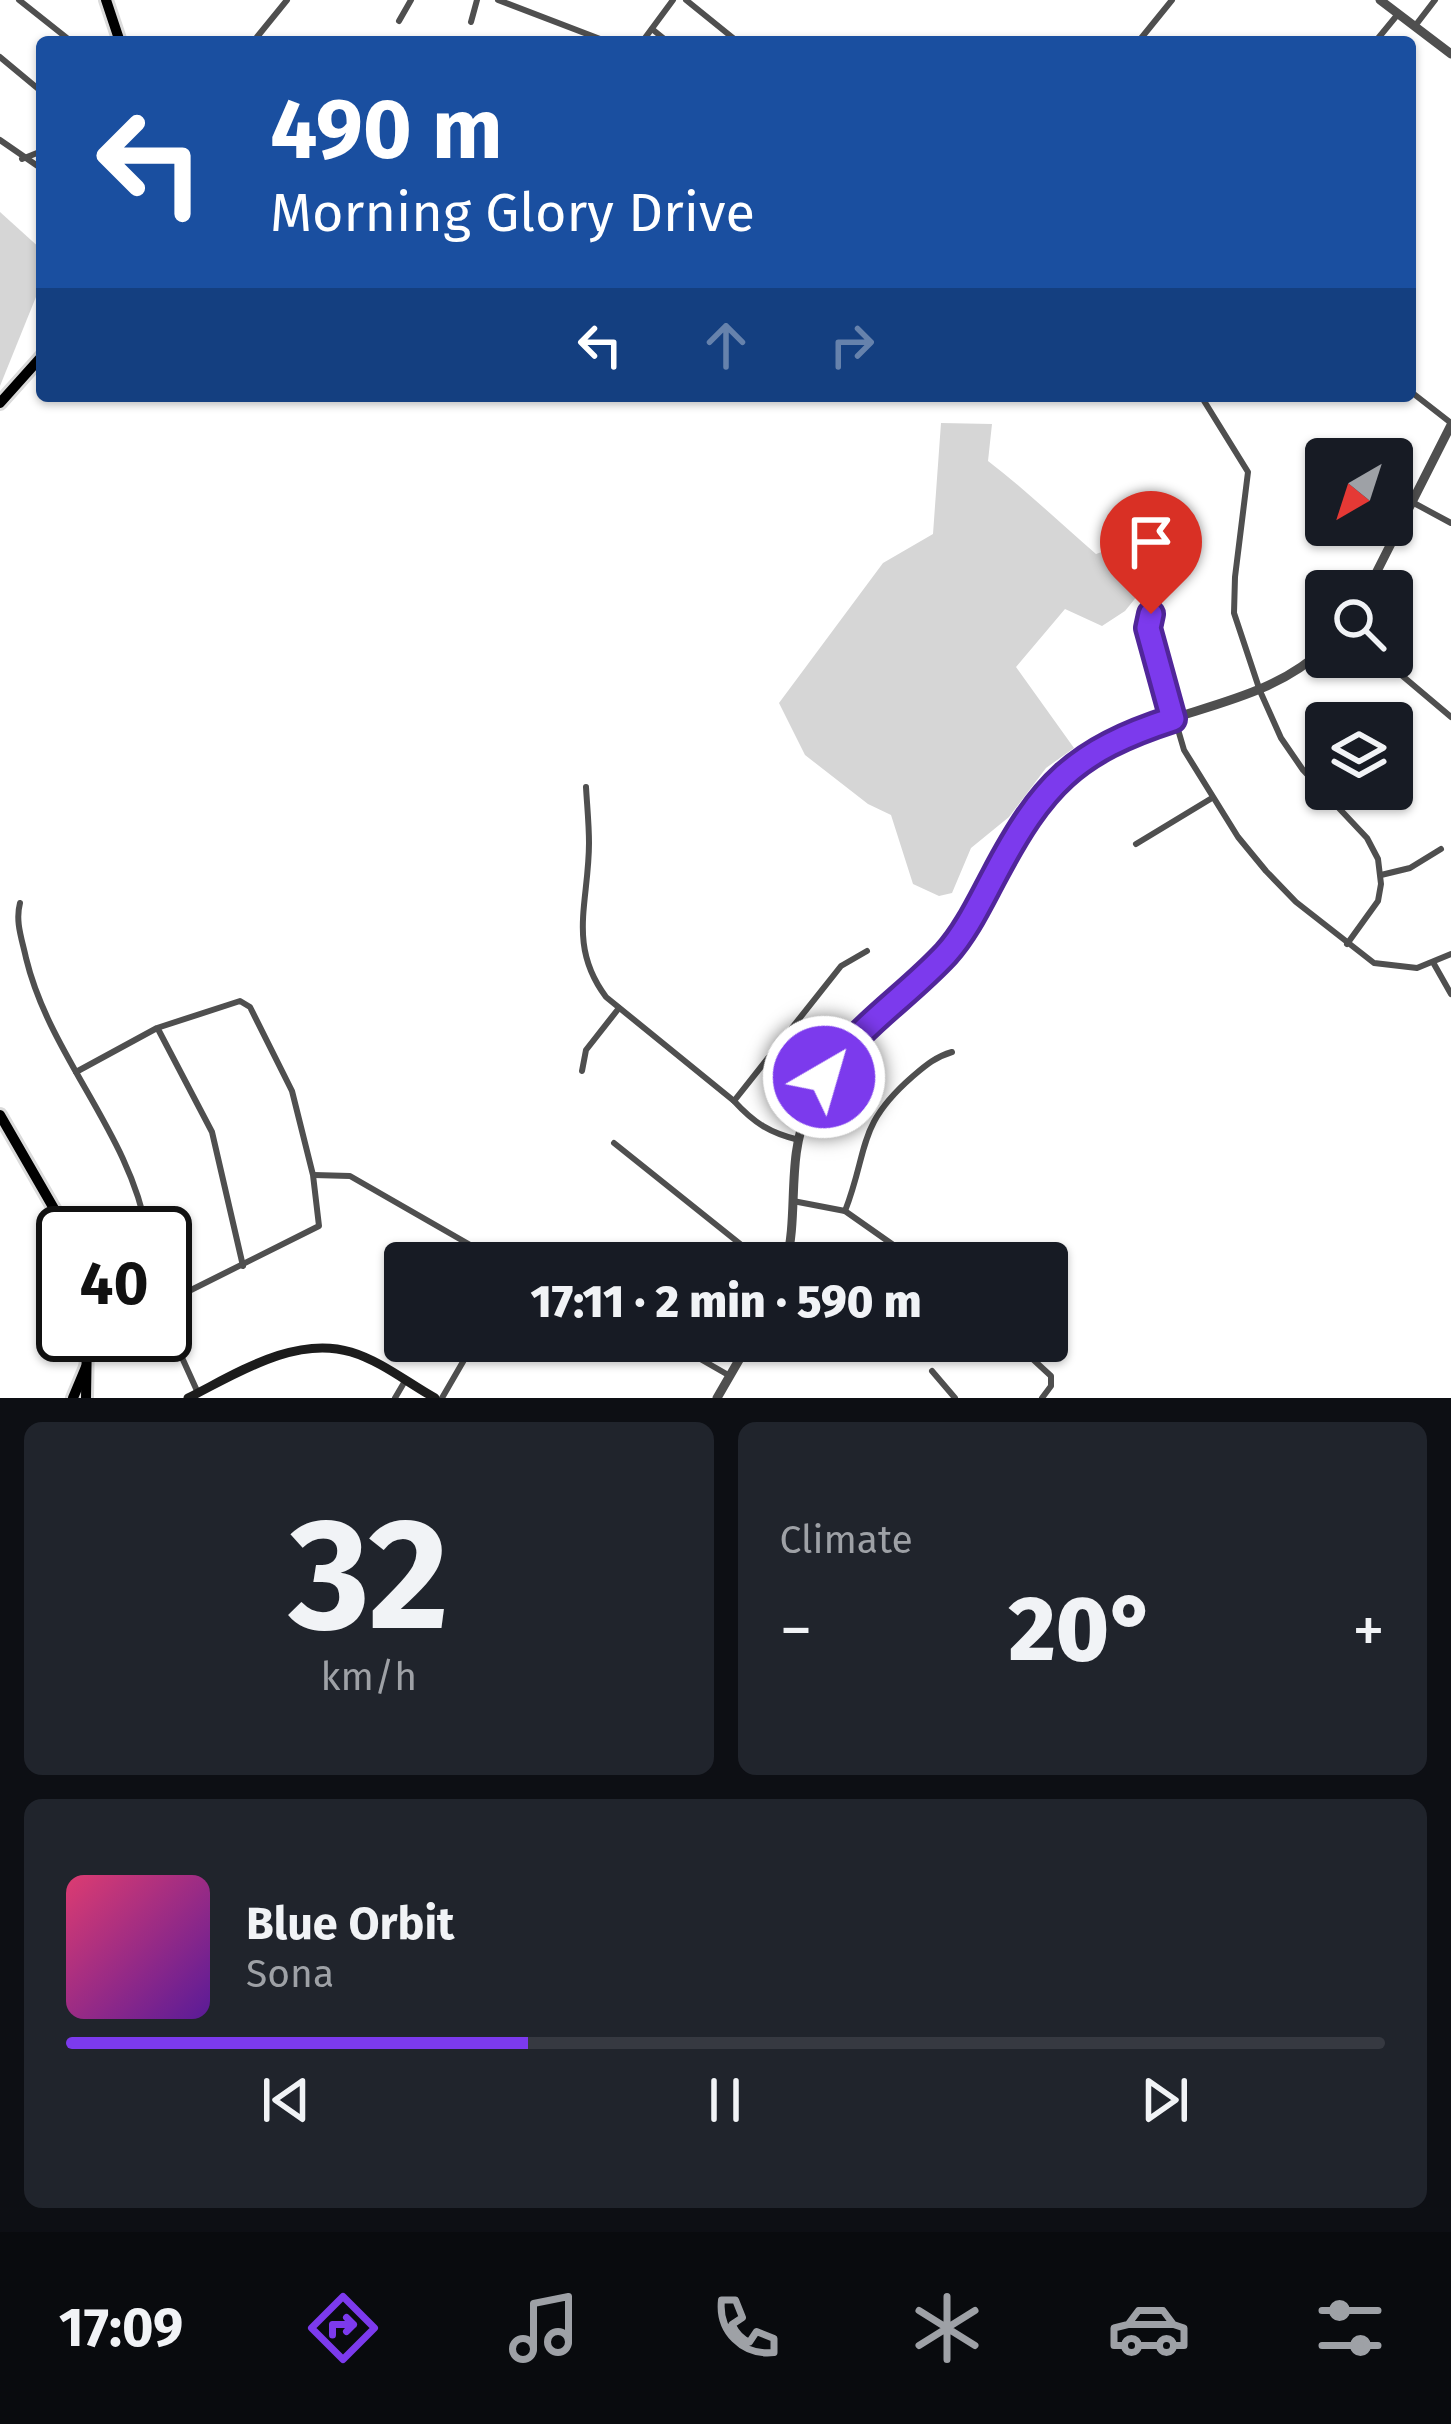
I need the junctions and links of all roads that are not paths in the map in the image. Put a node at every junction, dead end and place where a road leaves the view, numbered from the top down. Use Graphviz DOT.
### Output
graph roads {
  1 [pos="19,0"];
  2 [pos="39,0"];
  3 [pos="106,0"];
  4 [pos="411,0"];
  5 [pos="477,0"];
  6 [pos="498,0"];
  7 [pos="673,0"];
  8 [pos="686,0"];
  9 [pos="1172,0"];
  10 [pos="1381,0"];
  11 [pos="1435,0"];
  12 [pos="284,1"];
  13 [pos="32,10"];
  14 [pos="1398,14"];
  15 [pos="399,21"];
  16 [pos="471,22"];
  17 [pos="1414,26"];
  18 [pos="651,29"];
  19 [pos="64,36"];
  20 [pos="118,36"];
  21 [pos="258,36"];
  22 [pos="592,36"];
  23 [pos="646,36"];
  24 [pos="660,36"];
  25 [pos="731,36"];
  26 [pos="1143,36"];
  27 [pos="1380,36"];
  28 [pos="1451,54"];
  29 [pos="0,57"];
  30 [pos="36,87"];
  31 [pos="0,140"];
  32 [pos="36,153"];
  33 [pos="22,159"];
  34 [pos="36,166"];
  35 [pos="36,363"];
  36 [pos="1416,396"];
  37 [pos="1205,402"];
  38 [pos="0,403"];
  39 [pos="1451,424"];
  40 [pos="1413,495"];
  41 [pos="1413,503"];
  42 [pos="1451,523"];
  43 [pos="1151,614"];
  44 [pos="1305,664"];
  45 [pos="1409,678"];
  46 [pos="1260,691"];
  47 [pos="1451,715"];
  48 [pos="1173,719"];
  49 [pos="586,787"];
  50 [pos="1212,798"];
  51 [pos="1136,844"];
  52 [pos="1441,849"];
  53 [pos="1381,875"];
  54 [pos="20,903"];
  55 [pos="1347,944"];
  56 [pos="868,951"];
  57 [pos="1451,954"];
  58 [pos="1434,964"];
  59 [pos="1451,994"];
  60 [pos="620,1008"];
  61 [pos="158,1028"];
  62 [pos="952,1052"];
  63 [pos="582,1071"];
  64 [pos="76,1072"];
  65 [pos="734,1101"];
  66 [pos="0,1115"];
  67 [pos="800,1139"];
  68 [pos="614,1143"];
  69 [pos="313,1175"];
  70 [pos="793,1202"];
  71 [pos="52,1206"];
  72 [pos="139,1206"];
  73 [pos="845,1211"];
  74 [pos="465,1242"];
  75 [pos="739,1242"];
  76 [pos="788,1242"];
  77 [pos="889,1242"];
  78 [pos="242,1266"];
  79 [pos="192,1290"];
  80 [pos="86,1362"];
  81 [pos="181,1362"];
  82 [pos="461,1362"];
  83 [pos="706,1362"];
  84 [pos="738,1362"];
  85 [pos="1036,1362"];
  86 [pos="86,1367"];
  87 [pos="932,1371"];
  88 [pos="730,1376"];
  89 [pos="405,1381"];
  90 [pos="193,1395"];
  91 [pos="73,1398"];
  92 [pos="86,1398"];
  93 [pos="97,1398"];
  94 [pos="395,1398"];
  95 [pos="438,1398"];
  96 [pos="717,1398"];
  97 [pos="955,1398"];
  98 [pos="1042,1398"];
  1 -- 13 [label="street"];
  2 -- 13 [label="street"];
  3 -- 20 [label="main road"];
  4 -- 15 [label="street"];
  5 -- 16 [label="street"];
  6 -- 22 [label="street"];
  7 -- 18 [label="street"];
  8 -- 25 [label="street"];
  9 -- 26 [label="street"];
  10 -- 14 [label="street"];
  11 -- 17 [label="street"];
  12 -- 21 [label="street"];
  13 -- 19 [label="street"];
  14 -- 17 [label="street"];
  14 -- 27 [label="street"];
  17 -- 28 [label="street"];
  18 -- 23 [label="street"];
  18 -- 24 [label="street"];
  29 -- 30 [label="street"];
  31 -- 33 [label="street"];
  32 -- 33 [label="street"];
  33 -- 34 [label="street"];
  35 -- 38 [label="main road"];
  36 -- 39 [label="street"];
  37 -- 46 [label="street"];
  39 -- 40 [label="street"];
  41 -- 42 [label="street"];
  43 -- 48 [label="street"];
  44 -- 46 [label="street"];
  45 -- 47 [label="street"];
  46 -- 48 [label="street"];
  46 -- 53 [label="street"];
  48 -- 50 [label="street"];
  48 -- 67 [label="street"];
  49 -- 60 [label="street"];
  50 -- 51 [label="street"];
  50 -- 55 [label="street"];
  52 -- 53 [label="street"];
  53 -- 55 [label="street"];
  54 -- 64 [label="street"];
  55 -- 58 [label="street"];
  56 -- 65 [label="street"];
  57 -- 58 [label="street"];
  58 -- 59 [label="street"];
  60 -- 63 [label="street"];
  60 -- 65 [label="street"];
  61 -- 64 [label="street"];
  61 -- 69 [label="street"];
  61 -- 78 [label="street"];
  62 -- 73 [label="street"];
  64 -- 72 [label="street"];
  65 -- 67 [label="street"];
  66 -- 71 [label="main road"];
  67 -- 70 [label="street"];
  68 -- 75 [label="street"];
  69 -- 74 [label="street"];
  69 -- 78 [label="street"];
  70 -- 73 [label="street"];
  70 -- 76 [label="street"];
  73 -- 77 [label="street"];
  78 -- 79 [label="street"];
  80 -- 86 [label="main road"];
  81 -- 90 [label="street"];
  82 -- 95 [label="street"];
  83 -- 88 [label="street"];
  84 -- 88 [label="street"];
  85 -- 98 [label="street"];
  86 -- 91 [label="main road"];
  86 -- 92 [label="main road"];
  86 -- 93 [label="main road"];
  87 -- 97 [label="street"];
  88 -- 96 [label="street"];
  89 -- 90 [label="main road"];
  89 -- 94 [label="street"];
  89 -- 95 [label="main road"];
}
